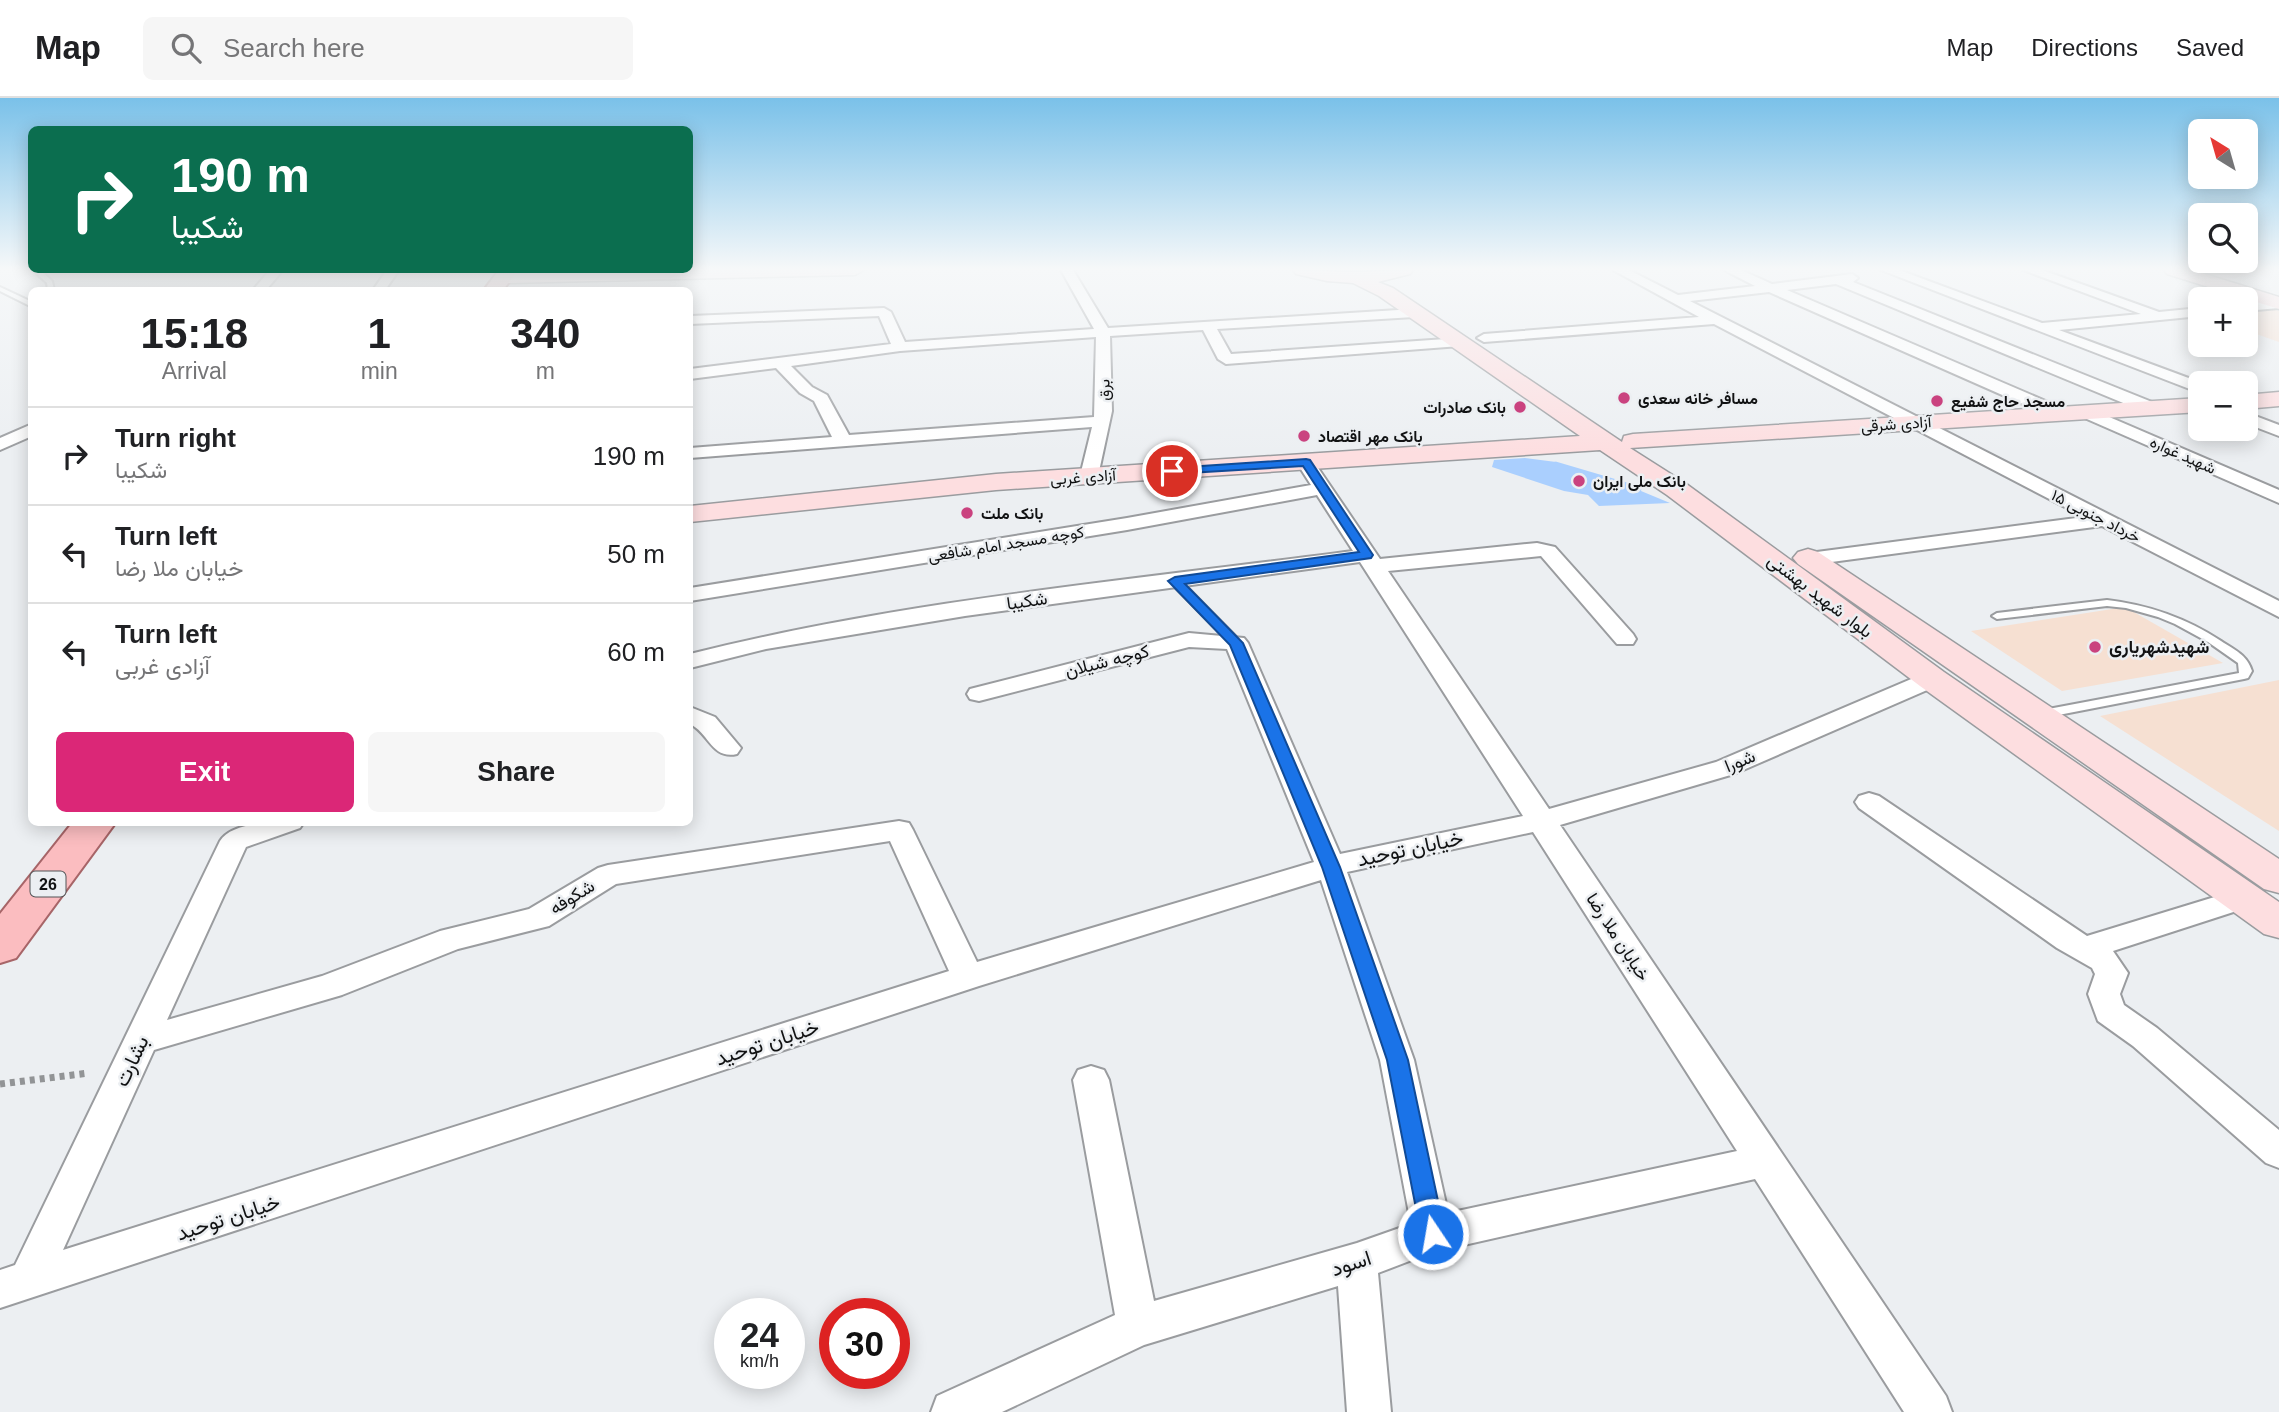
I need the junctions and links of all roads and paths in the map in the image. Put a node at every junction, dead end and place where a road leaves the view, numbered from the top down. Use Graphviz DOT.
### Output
graph roads {
  1 [pos="893,331"];
  2 [pos="1113,331"];
  3 [pos="1211,331"];
  4 [pos="1443,331"];
  5 [pos="1474,331"];
  6 [pos="1569,331"];
  7 [pos="1736,331"];
  8 [pos="1870,331"];
  9 [pos="1976,331"];
  10 [pos="2049,331"];
  11 [pos="1103,332"];
  12 [pos="1966,332"];
  13 [pos="1484,338"];
  14 [pos="1460,342"];
  15 [pos="900,347"];
  16 [pos="780,363"];
  17 [pos="693,374"];
  18 [pos="2188,383"];
  19 [pos="2279,399"];
  20 [pos="2258,401"];
  21 [pos="2188,406"];
  22 [pos="2151,408"];
  23 [pos="2086,412"];
  24 [pos="2058,413"];
  25 [pos="1102,421"];
  26 [pos="2258,422"];
  27 [pos="1913,423"];
  28 [pos="28,431"];
  29 [pos="2279,431"];
  30 [pos="843,441"];
  31 [pos="1633,441"];
  32 [pos="1604,442"];
  33 [pos="0,445"];
  34 [pos="693,453"];
  35 [pos="1314,475"];
  36 [pos="1089,476"];
  37 [pos="2279,498"];
  38 [pos="693,514"];
  39 [pos="2106,520"];
  40 [pos="1810,559"];
  41 [pos="1370,561"];
  42 [pos="1175,581"];
  43 [pos="2279,592"];
  44 [pos="693,595"];
  45 [pos="2251,595"];
  46 [pos="2279,610"];
  47 [pos="1997,615"];
  48 [pos="1625,639"];
  49 [pos="1236,643"];
  50 [pos="693,660"];
  51 [pos="1932,679"];
  52 [pos="979,694"];
  53 [pos="2039,715"];
  54 [pos="693,716"];
  55 [pos="728,748"];
  56 [pos="1869,802"];
  57 [pos="1541,821"];
  58 [pos="93,826"];
  59 [pos="278,826"];
  60 [pos="1331,867"];
  61 [pos="2279,879"];
  62 [pos="2244,898"];
  63 [pos="2279,923"];
  64 [pos="0,946"];
  65 [pos="2083,949"];
  66 [pos="968,977"];
  67 [pos="134,1055"];
  68 [pos="1091,1080"];
  69 [pos="0,1084"];
  70 [pos="2279,1152"];
  71 [pos="1765,1161"];
  72 [pos="1433,1234"];
  73 [pos="1357,1262"];
  74 [pos="14,1286"];
  75 [pos="1138,1326"];
  76 [pos="953,1412"];
  77 [pos="1369,1412"];
  78 [pos="1930,1412"];
  1 -- 15 [label="street"];
  2 -- 11 [label="street"];
  3 -- 14 [label="street"];
  4 -- 14 [label="main road, بلوار شهید بهشتی"];
  5 -- 13 [label="main road, بلوار شهید بهشتی"];
  6 -- 13 [label="street"];
  7 -- 27 [label="street, ۱۵ خرداد جنوبی"];
  8 -- 24 [label="street"];
  9 -- 12 [label="street"];
  10 -- 18 [label="street"];
  11 -- 15 [label="street"];
  11 -- 25 [label="street, برق"];
  12 -- 22 [label="street"];
  13 -- 31 [label="main road, بلوار شهید بهشتی"];
  14 -- 32 [label="main road, بلوار شهید بهشتی"];
  15 -- 16 [label="street"];
  16 -- 17 [label="street"];
  16 -- 30 [label="street"];
  19 -- 20 [label="main road"];
  21 -- 22 [label="main road, آزادی شرقی"];
  22 -- 23 [label="main road, آزادی شرقی"];
  23 -- 24 [label="main road, آزادی شرقی"];
  23 -- 37 [label="street, شهید غواره"];
  24 -- 27 [label="main road, آزادی شرقی"];
  25 -- 30 [label="street"];
  25 -- 36 [label="street, برق"];
  26 -- 29 [label="street"];
  27 -- 31 [label="main road, آزادی شرقی"];
  27 -- 39 [label="street, ۱۵ خرداد جنوبی"];
  28 -- 33 [label="street"];
  30 -- 34 [label="street"];
  31 -- 40 [label="main road, بلوار شهید بهشتی"];
  32 -- 35 [label="main road, آزادی غربی"];
  32 -- 51 [label="main road, بلوار شهید بهشتی"];
  35 -- 36 [label="main road, آزادی غربی"];
  35 -- 41 [label="street, خیابان ملا رضا"];
  35 -- 44 [label="street, کوچه مسجد امام شافعی"];
  36 -- 38 [label="main road, آزادی غربی"];
  39 -- 40 [label="street"];
  39 -- 45 [label="street, ۱۵ خرداد جنوبی"];
  40 -- 53 [label="main road, بلوار شهید بهشتی"];
  41 -- 42 [label="street, شکیبا"];
  41 -- 48 [label="street, شکیبا"];
  41 -- 57 [label="street, خیابان ملا رضا"];
  42 -- 49 [label="lane"];
  42 -- 50 [label="street, شکیبا"];
  43 -- 45 [label="street"];
  45 -- 46 [label="street, ۱۵ خرداد جنوبی"];
  47 -- 53 [label="lane"];
  49 -- 52 [label="street, کوچه شیلان"];
  49 -- 60 [label="street"];
  51 -- 57 [label="street, شورا"];
  51 -- 62 [label="main road, بلوار شهید بهشتی"];
  53 -- 61 [label="main road, بلوار شهید بهشتی"];
  54 -- 55 [label="street"];
  56 -- 65 [label="street"];
  57 -- 60 [label="street, خیابان توحید"];
  57 -- 71 [label="street, خیابان ملا رضا"];
  58 -- 64 [label="main road, 26"];
  59 -- 67 [label="street, بشارت"];
  60 -- 66 [label="street, خیابان توحید"];
  60 -- 72 [label="street"];
  62 -- 63 [label="main road, بلوار شهید بهشتی"];
  62 -- 65 [label="street"];
  65 -- 70 [label="street"];
  66 -- 67 [label="street, شکوفه"];
  66 -- 74 [label="street, خیابان توحید"];
  67 -- 69 [label="path"];
  67 -- 74 [label="street, بشارت"];
  68 -- 75 [label="street"];
  71 -- 72 [label="street, اسود"];
  71 -- 78 [label="street, خیابان ملا رضا"];
  72 -- 73 [label="street, اسود"];
  73 -- 75 [label="street, اسود"];
  73 -- 77 [label="street"];
  75 -- 76 [label="street, اسود"];
}
